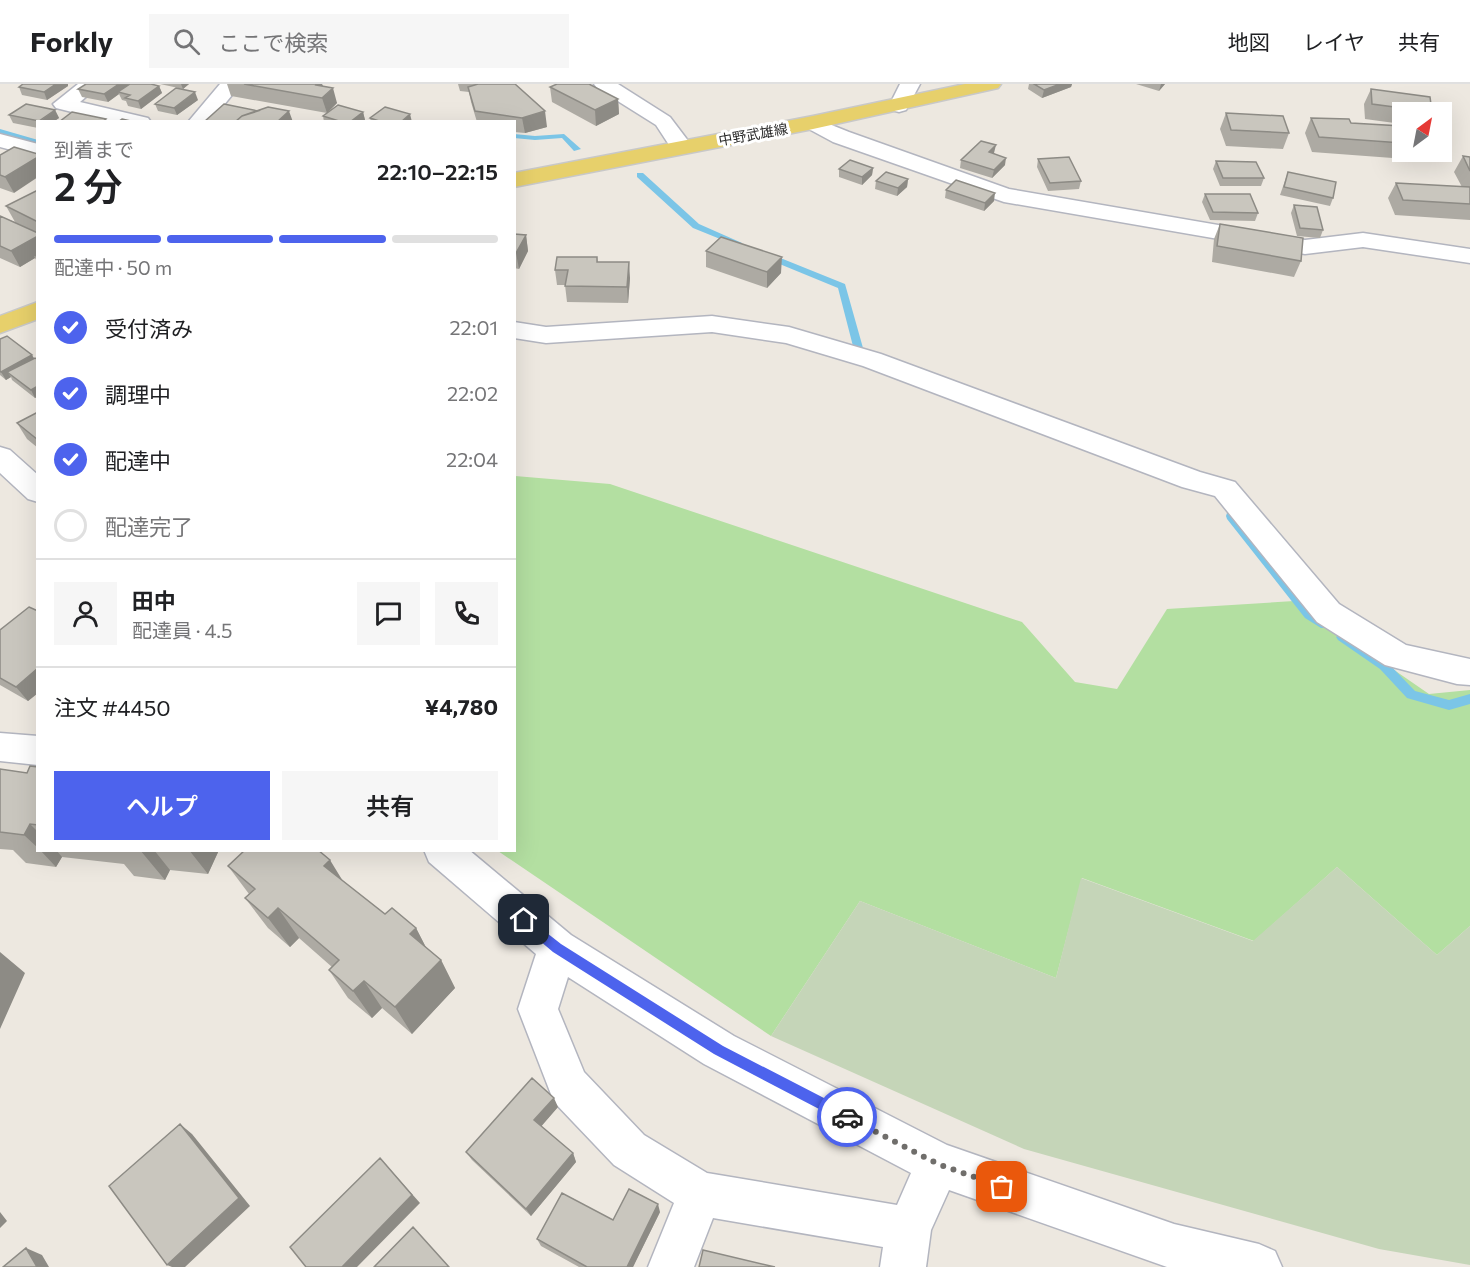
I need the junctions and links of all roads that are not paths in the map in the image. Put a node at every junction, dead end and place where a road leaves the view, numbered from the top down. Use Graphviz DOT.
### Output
graph roads {
  1 [pos="91,84"];
  2 [pos="231,84"];
  3 [pos="604,84"];
  4 [pos="910,84"];
  5 [pos="991,84"];
  6 [pos="899,106"];
  7 [pos="132,120"];
  8 [pos="200,120"];
  9 [pos="814,124"];
  10 [pos="0,140"];
  11 [pos="681,146"];
  12 [pos="36,149"];
  13 [pos="516,180"];
  14 [pos="1470,256"];
  15 [pos="36,311"];
  16 [pos="0,325"];
  17 [pos="516,330"];
  18 [pos="0,457"];
  19 [pos="36,490"];
  20 [pos="1470,672"];
  21 [pos="0,747"];
  22 [pos="36,751"];
  23 [pos="444,852"];
  24 [pos="557,948"];
  25 [pos="938,1164"];
  26 [pos="700,1194"];
  27 [pos="906,1248"];
  28 [pos="671,1267"];
  29 [pos="1259,1267"];
  1 -- 7 [label="street"];
  2 -- 8 [label="street"];
  3 -- 11 [label="street"];
  4 -- 6 [label="street"];
  5 -- 6 [label="main road, 中野武雄線"];
  6 -- 9 [label="main road, 中野武雄線"];
  9 -- 11 [label="main road, 中野武雄線"];
  9 -- 14 [label="street"];
  10 -- 12 [label="street"];
  11 -- 13 [label="main road, 中野武雄線"];
  15 -- 16 [label="main road"];
  17 -- 20 [label="street"];
  18 -- 19 [label="street"];
  21 -- 22 [label="street"];
  23 -- 24 [label="street"];
  24 -- 25 [label="street"];
  24 -- 26 [label="street"];
  25 -- 27 [label="street"];
  25 -- 29 [label="street"];
  26 -- 27 [label="street"];
  26 -- 28 [label="street"];
}
